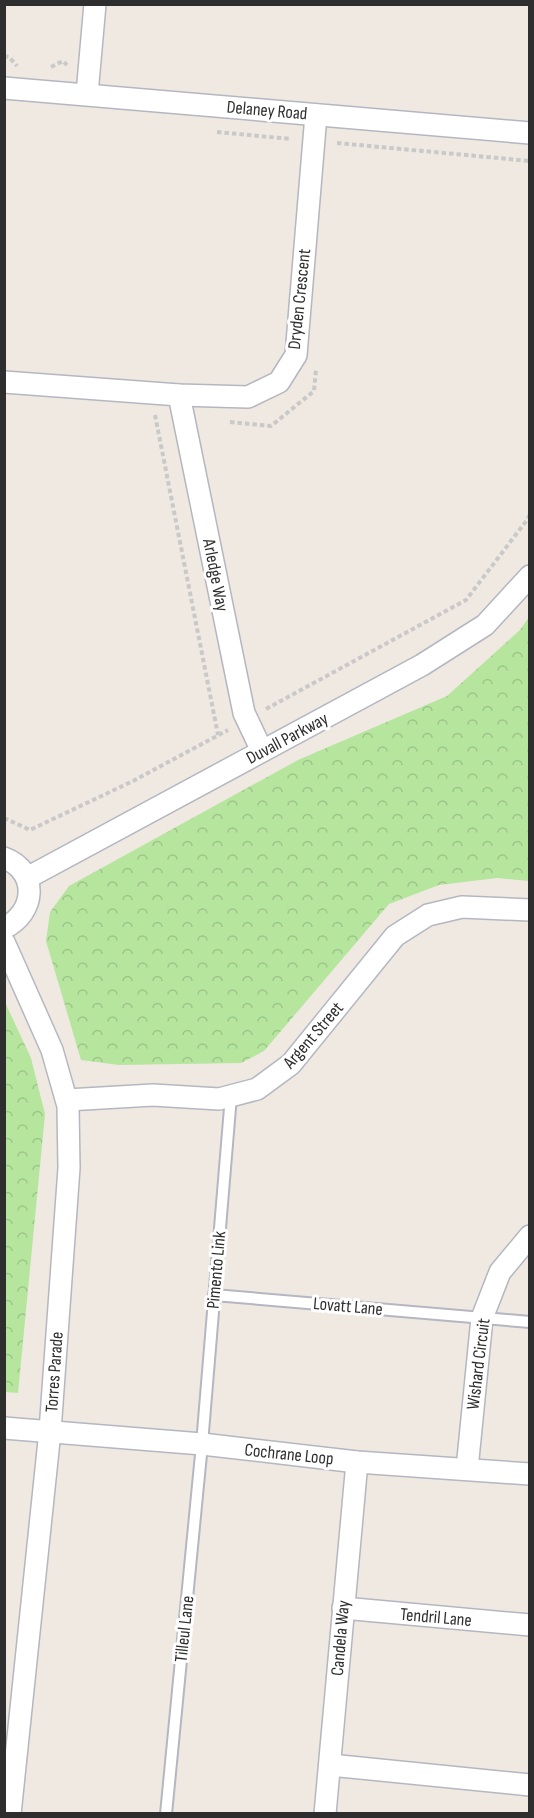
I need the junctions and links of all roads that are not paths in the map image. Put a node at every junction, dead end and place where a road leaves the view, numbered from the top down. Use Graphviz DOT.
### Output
graph roads {
  1 [pos="95,4"];
  2 [pos="4,88"];
  3 [pos="87,94"];
  4 [pos="316,115"];
  5 [pos="530,133"];
  6 [pos="4,382"];
  7 [pos="179,395"];
  8 [pos="530,576"];
  9 [pos="262,751"];
  10 [pos="4,858"];
  11 [pos="27,878"];
  12 [pos="530,910"];
  13 [pos="4,928"];
  14 [pos="4,942"];
  15 [pos="231,1096"];
  16 [pos="66,1100"];
  17 [pos="530,1236"];
  18 [pos="214,1295"];
  19 [pos="482,1318"];
  20 [pos="530,1322"];
  21 [pos="4,1428"];
  22 [pos="50,1431"];
  23 [pos="202,1444"];
  24 [pos="357,1462"];
  25 [pos="467,1469"];
  26 [pos="530,1474"];
  27 [pos="343,1608"];
  28 [pos="530,1625"];
  29 [pos="330,1765"];
  30 [pos="530,1785"];
  31 [pos="10,1814"];
  32 [pos="166,1814"];
  33 [pos="325,1814"];
  1 -- 3 [label="street"];
  2 -- 3 [label="street, Delaney Road"];
  3 -- 4 [label="street, Delaney Road"];
  4 -- 5 [label="street, Delaney Road"];
  4 -- 7 [label="street, Dryden Crescent"];
  6 -- 7 [label="street, Dryden Crescent"];
  7 -- 9 [label="street, Arledge Way"];
  8 -- 9 [label="street, Duvall Parkway"];
  9 -- 11 [label="street, Duvall Parkway"];
  10 -- 11 [label="street"];
  11 -- 13 [label="street"];
  12 -- 15 [label="street, Argent Street"];
  14 -- 16 [label="street, Torres Parade"];
  15 -- 16 [label="street, Argent Street"];
  15 -- 18 [label="lane, Pimento Link"];
  16 -- 22 [label="street, Torres Parade"];
  17 -- 19 [label="street, Wishard Circuit"];
  18 -- 19 [label="lane, Lovatt Lane"];
  18 -- 23 [label="lane, Pimento Link"];
  19 -- 20 [label="lane, Lovatt Lane"];
  19 -- 25 [label="street, Wishard Circuit"];
  21 -- 22 [label="street, Cochrane Loop"];
  22 -- 23 [label="street, Cochrane Loop"];
  22 -- 31 [label="street, Torres Parade"];
  23 -- 24 [label="street, Cochrane Loop"];
  23 -- 32 [label="lane, Tilleul Lane"];
  24 -- 25 [label="street, Cochrane Loop"];
  24 -- 27 [label="street, Candela Way"];
  25 -- 26 [label="street, Cochrane Loop"];
  27 -- 28 [label="street, Tendril Lane"];
  27 -- 29 [label="street, Candela Way"];
  29 -- 30 [label="street"];
  29 -- 33 [label="street, Candela Way"];
}
